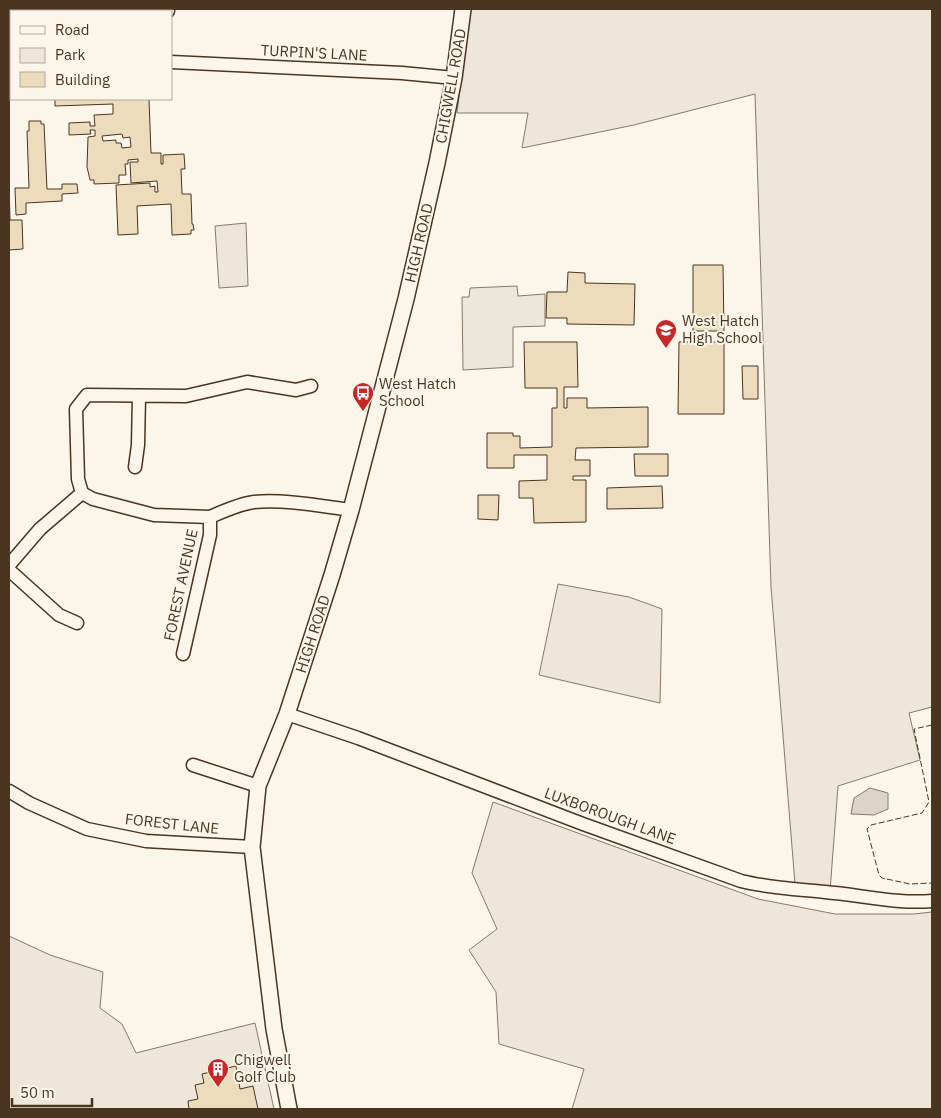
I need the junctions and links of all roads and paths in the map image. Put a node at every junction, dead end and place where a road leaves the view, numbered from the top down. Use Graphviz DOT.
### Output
graph roads {
  1 [pos="463,9"];
  2 [pos="172,62"];
  3 [pos="454,78"];
  4 [pos="437,163"];
  5 [pos="311,386"];
  6 [pos="139,396"];
  7 [pos="135,466"];
  8 [pos="82,493"];
  9 [pos="351,510"];
  10 [pos="210,517"];
  11 [pos="9,565"];
  12 [pos="9,570"];
  13 [pos="77,623"];
  14 [pos="183,654"];
  15 [pos="287,714"];
  16 [pos="192,765"];
  17 [pos="258,786"];
  18 [pos="9,791"];
  19 [pos="252,847"];
  20 [pos="932,901"];
  21 [pos="289,1109"];
  1 -- 3 [label="main road, CHIGWELL ROAD"];
  2 -- 3 [label="street, TURPIN'S LANE"];
  3 -- 4 [label="main road, CHIGWELL ROAD"];
  4 -- 9 [label="main road, HIGH ROAD"];
  5 -- 6 [label="street"];
  6 -- 7 [label="street"];
  6 -- 8 [label="street"];
  8 -- 10 [label="street"];
  8 -- 11 [label="street"];
  9 -- 10 [label="street, FOREST AVENUE"];
  9 -- 15 [label="main road, HIGH ROAD"];
  10 -- 14 [label="street, FOREST AVENUE"];
  12 -- 13 [label="street"];
  15 -- 17 [label="main road, HIGH ROAD"];
  15 -- 20 [label="street, LUXBOROUGH LANE"];
  16 -- 17 [label="street"];
  17 -- 19 [label="main road, HIGH ROAD"];
  18 -- 19 [label="street, FOREST LANE"];
  19 -- 21 [label="main road, HIGH ROAD"];
}
